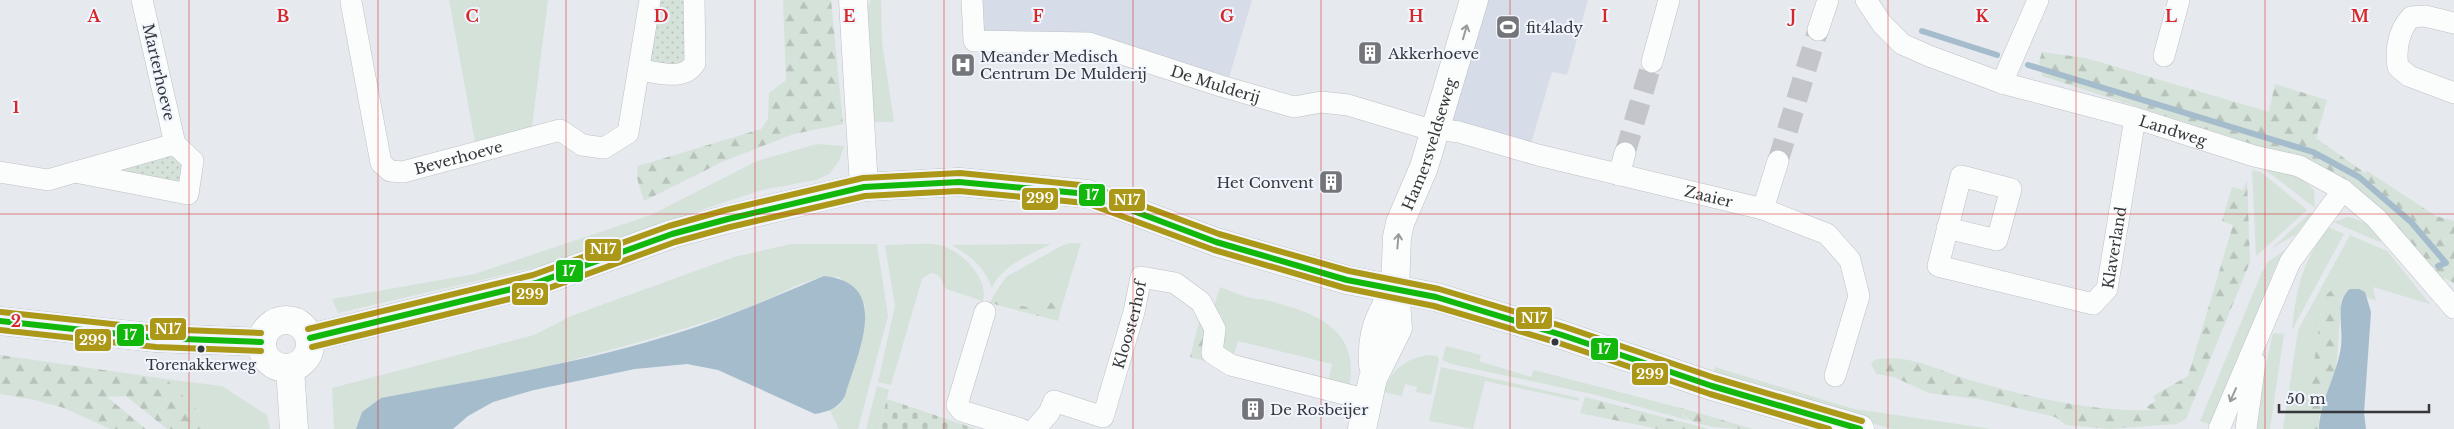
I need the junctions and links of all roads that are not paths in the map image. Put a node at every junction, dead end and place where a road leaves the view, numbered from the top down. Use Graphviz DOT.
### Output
graph roads {
  1 [pos="142,0"];
  2 [pos="650,0"];
  3 [pos="694,0"];
  4 [pos="853,0"];
  5 [pos="972,0"];
  6 [pos="1474,0"];
  7 [pos="1670,0"];
  8 [pos="1828,0"];
  9 [pos="1866,0"];
  10 [pos="2038,0"];
  11 [pos="2179,0"];
  12 [pos="353,1"];
  13 [pos="2454,23"];
  14 [pos="1818,30"];
  15 [pos="2164,56"];
  16 [pos="1652,62"];
  17 [pos="639,70"];
  18 [pos="2002,83"];
  19 [pos="2454,93"];
  20 [pos="2135,118"];
  21 [pos="1436,129"];
  22 [pos="175,144"];
  23 [pos="1625,153"];
  24 [pos="1778,161"];
  25 [pos="0,172"];
  26 [pos="75,172"];
  27 [pos="1619,175"];
  28 [pos="864,188"];
  29 [pos="2344,190"];
  30 [pos="1763,209"];
  31 [pos="1947,228"];
  32 [pos="1395,290"];
  33 [pos="2453,306"];
  34 [pos="985,312"];
  35 [pos="0,321"];
  36 [pos="310,338"];
  37 [pos="2258,338"];
  38 [pos="262,342"];
  39 [pos="290,368"];
  40 [pos="1835,376"];
  41 [pos="1371,389"];
  42 [pos="294,429"];
  43 [pos="1021,429"];
  44 [pos="1035,429"];
  45 [pos="1362,429"];
  46 [pos="1860,429"];
  47 [pos="2219,429"];
  48 [pos="2246,429"];
  1 -- 22 [label="street, Marterhoeve"];
  2 -- 17 [label="street, Beverhoeve"];
  3 -- 17 [label="street"];
  4 -- 28 [label="main road"];
  5 -- 21 [label="street, De Mulderij"];
  21 -- 6 [label="main road, Hamersveldseweg, one-way"];
  7 -- 16 [label="street"];
  8 -- 14 [label="street"];
  9 -- 18 [label="street, Landweg"];
  10 -- 18 [label="street"];
  11 -- 15 [label="street"];
  12 -- 17 [label="street, Beverhoeve"];
  13 -- 19 [label="street"];
  18 -- 20 [label="street, Landweg"];
  20 -- 29 [label="street, Landweg"];
  20 -- 31 [label="street, Klaverland"];
  21 -- 27 [label="street, Zaaier"];
  32 -- 21 [label="main road, Hamersveldseweg, one-way"];
  22 -- 26 [label="street"];
  22 -- 26 [label="street"];
  23 -- 27 [label="street"];
  24 -- 30 [label="street"];
  25 -- 26 [label="street"];
  27 -- 30 [label="street, Zaaier"];
  28 -- 32 [label="main road"];
  28 -- 36 [label="main road"];
  29 -- 33 [label="street, Landweg"];
  29 -- 37 [label="street"];
  30 -- 40 [label="street, Zaaier"];
  32 -- 41 [label="main road, Hamersveldseweg"];
  32 -- 46 [label="main road"];
  34 -- 43 [label="street"];
  35 -- 38 [label="main road"];
  36 -- 38 [label="main road"];
  36 -- 39 [label="main road"];
  37 -- 47 [label="street, one-way"];
  37 -- 48 [label="street"];
  38 -- 39 [label="main road"];
  39 -- 42 [label="main road"];
  41 -- 44 [label="street, Kloosterhof"];
  41 -- 45 [label="main road, Hamersveldseweg"];
}
